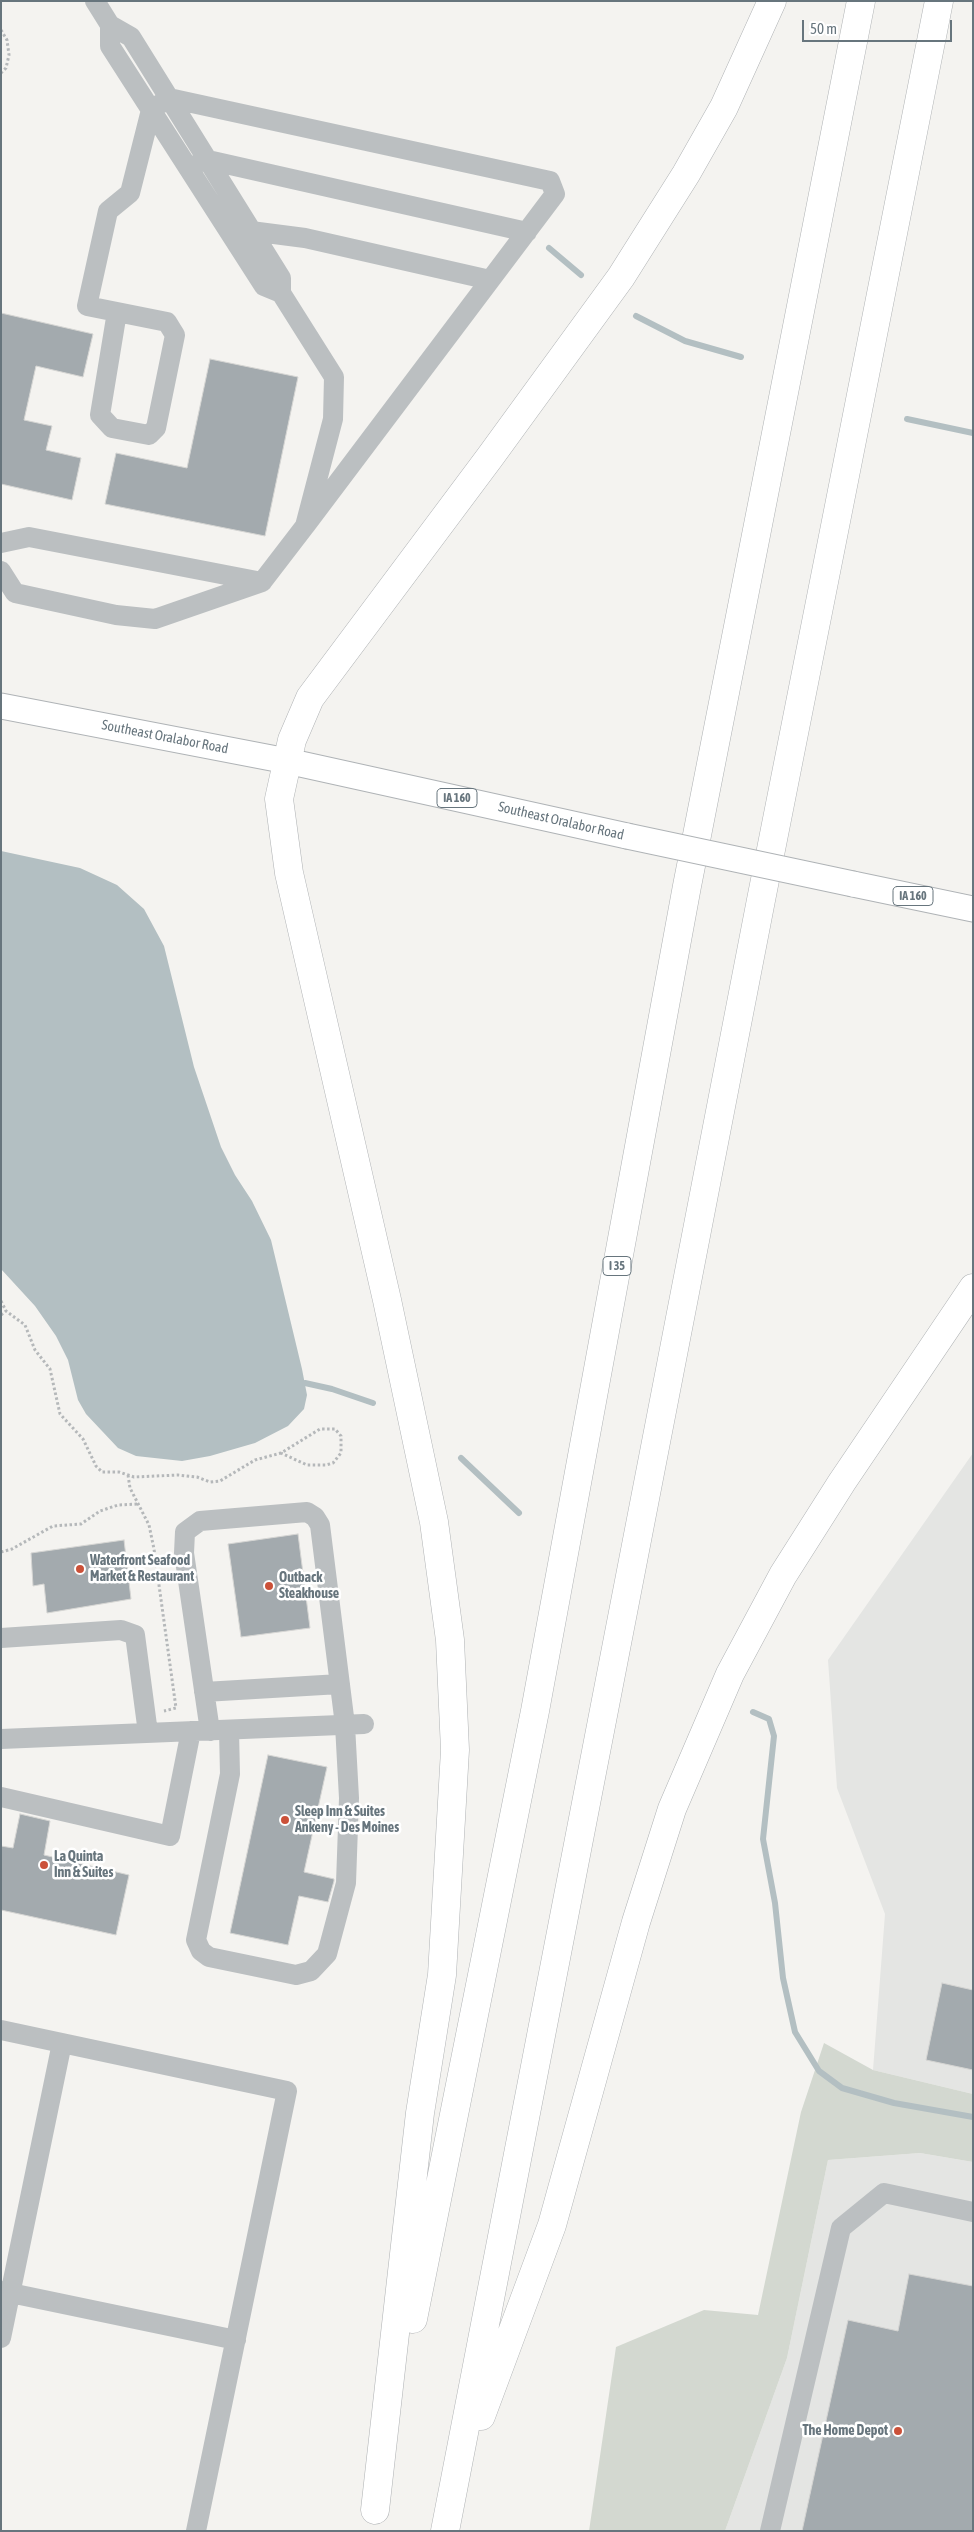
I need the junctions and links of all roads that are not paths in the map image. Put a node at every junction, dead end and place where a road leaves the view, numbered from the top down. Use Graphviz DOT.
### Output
graph roads {
  1 [pos="95,1"];
  2 [pos="772,1"];
  3 [pos="861,1"];
  4 [pos="939,1"];
  5 [pos="110,24"];
  6 [pos="169,98"];
  7 [pos="151,110"];
  8 [pos="208,160"];
  9 [pos="186,165"];
  10 [pos="226,228"];
  11 [pos="252,232"];
  12 [pos="527,232"];
  13 [pos="490,280"];
  14 [pos="282,293"];
  15 [pos="117,312"];
  16 [pos="305,526"];
  17 [pos="1,543"];
  18 [pos="1,571"];
  19 [pos="262,582"];
  20 [pos="1,706"];
  21 [pos="287,761"];
  22 [pos="973,909"];
  23 [pos="973,1288"];
  24 [pos="1,1638"];
  25 [pos="340,1684"];
  26 [pos="204,1692"];
  27 [pos="147,1724"];
  28 [pos="354,1725"];
  29 [pos="210,1731"];
  30 [pos="1,1739"];
  31 [pos="1,1797"];
  32 [pos="1,2030"];
  33 [pos="62,2043"];
  34 [pos="973,2212"];
  35 [pos="6,2292"];
  36 [pos="1,2338"];
  37 [pos="236,2340"];
  38 [pos="454,2488"];
  39 [pos="373,2520"];
  40 [pos="196,2531"];
  41 [pos="445,2531"];
  42 [pos="770,2531"];
  1 -- 5 [label="street"];
  2 -- 21 [label="highway"];
  3 -- 39 [label="highway, I 35"];
  4 -- 38 [label="highway"];
  5 -- 6 [label="street"];
  5 -- 7 [label="street"];
  6 -- 7 [label="street"];
  6 -- 8 [label="street"];
  6 -- 12 [label="street"];
  7 -- 9 [label="street"];
  7 -- 15 [label="street"];
  8 -- 9 [label="street"];
  8 -- 11 [label="street"];
  8 -- 12 [label="street"];
  9 -- 10 [label="street"];
  10 -- 11 [label="street"];
  10 -- 14 [label="street"];
  11 -- 13 [label="street"];
  11 -- 14 [label="street"];
  12 -- 13 [label="street"];
  13 -- 16 [label="street"];
  14 -- 16 [label="street"];
  15 -- 15 [label="street"];
  16 -- 19 [label="street"];
  17 -- 19 [label="street"];
  18 -- 19 [label="street"];
  20 -- 21 [label="main road, Southeast Oralabor Road"];
  21 -- 22 [label="main road, Southeast Oralabor Road / IA 160, bridge"];
  21 -- 39 [label="highway"];
  23 -- 38 [label="highway"];
  24 -- 27 [label="street"];
  25 -- 26 [label="street"];
  25 -- 26 [label="street"];
  25 -- 28 [label="street"];
  26 -- 29 [label="street"];
  27 -- 29 [label="street"];
  27 -- 30 [label="street"];
  28 -- 29 [label="street"];
  28 -- 29 [label="street"];
  29 -- 31 [label="street"];
  32 -- 33 [label="street"];
  33 -- 35 [label="street"];
  33 -- 37 [label="street"];
  34 -- 42 [label="street"];
  35 -- 36 [label="street"];
  35 -- 37 [label="street"];
  37 -- 40 [label="street"];
  38 -- 41 [label="highway"];
}
